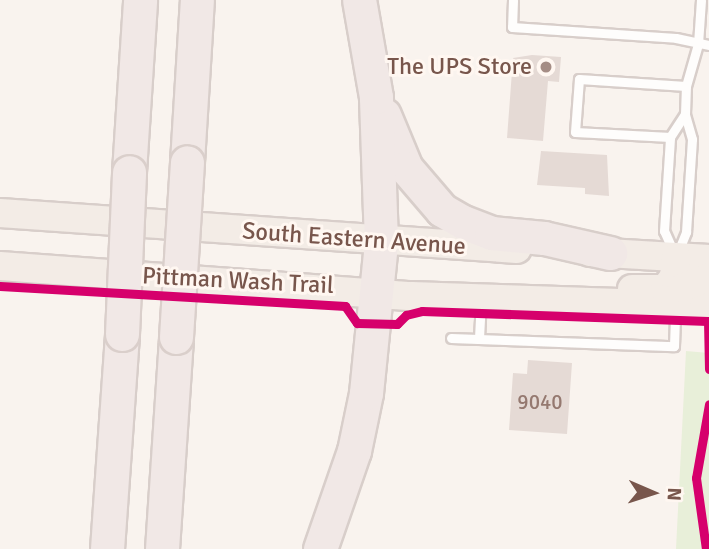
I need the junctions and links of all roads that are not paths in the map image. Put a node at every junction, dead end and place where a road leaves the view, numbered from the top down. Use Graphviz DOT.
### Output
graph roads {
  1 [pos="140,0"];
  2 [pos="197,0"];
  3 [pos="359,0"];
  4 [pos="513,0"];
  5 [pos="701,0"];
  6 [pos="698,44"];
  7 [pos="709,45"];
  8 [pos="686,86"];
  9 [pos="376,97"];
  10 [pos="685,114"];
  11 [pos="670,137"];
  12 [pos="0,213"];
  13 [pos="381,242"];
  14 [pos="610,253"];
  15 [pos="676,257"];
  16 [pos="709,259"];
  17 [pos="0,266"];
  18 [pos="709,277"];
  19 [pos="376,293"];
  20 [pos="481,298"];
  21 [pos="547,300"];
  22 [pos="675,305"];
  23 [pos="709,306"];
  24 [pos="452,338"];
  25 [pos="479,338"];
  26 [pos="107,549"];
  27 [pos="162,549"];
  28 [pos="320,549"];
  1 -- 26 [label="highway, bridge"];
  2 -- 27 [label="highway, bridge"];
  3 -- 9 [label="highway"];
  4 -- 6 [label="lane"];
  5 -- 6 [label="lane"];
  6 -- 7 [label="lane"];
  6 -- 8 [label="lane"];
  8 -- 10 [label="lane"];
  8 -- 11 [label="lane"];
  9 -- 13 [label="highway"];
  9 -- 14 [label="highway"];
  10 -- 11 [label="lane"];
  10 -- 15 [label="lane"];
  11 -- 15 [label="lane"];
  12 -- 13 [label="main road, South Eastern Avenue"];
  13 -- 14 [label="main road, South Eastern Avenue"];
  13 -- 19 [label="highway"];
  14 -- 15 [label="main road, South Eastern Avenue"];
  15 -- 16 [label="main road, South Eastern Avenue"];
  15 -- 21 [label="main road"];
  17 -- 19 [label="main road, South Eastern Avenue"];
  18 -- 22 [label="main road"];
  19 -- 20 [label="main road, South Eastern Avenue"];
  19 -- 28 [label="highway"];
  20 -- 21 [label="main road, South Eastern Avenue"];
  20 -- 25 [label="lane"];
  21 -- 22 [label="main road, South Eastern Avenue"];
  22 -- 23 [label="main road, South Eastern Avenue"];
  22 -- 25 [label="lane"];
  24 -- 25 [label="lane"];
}
